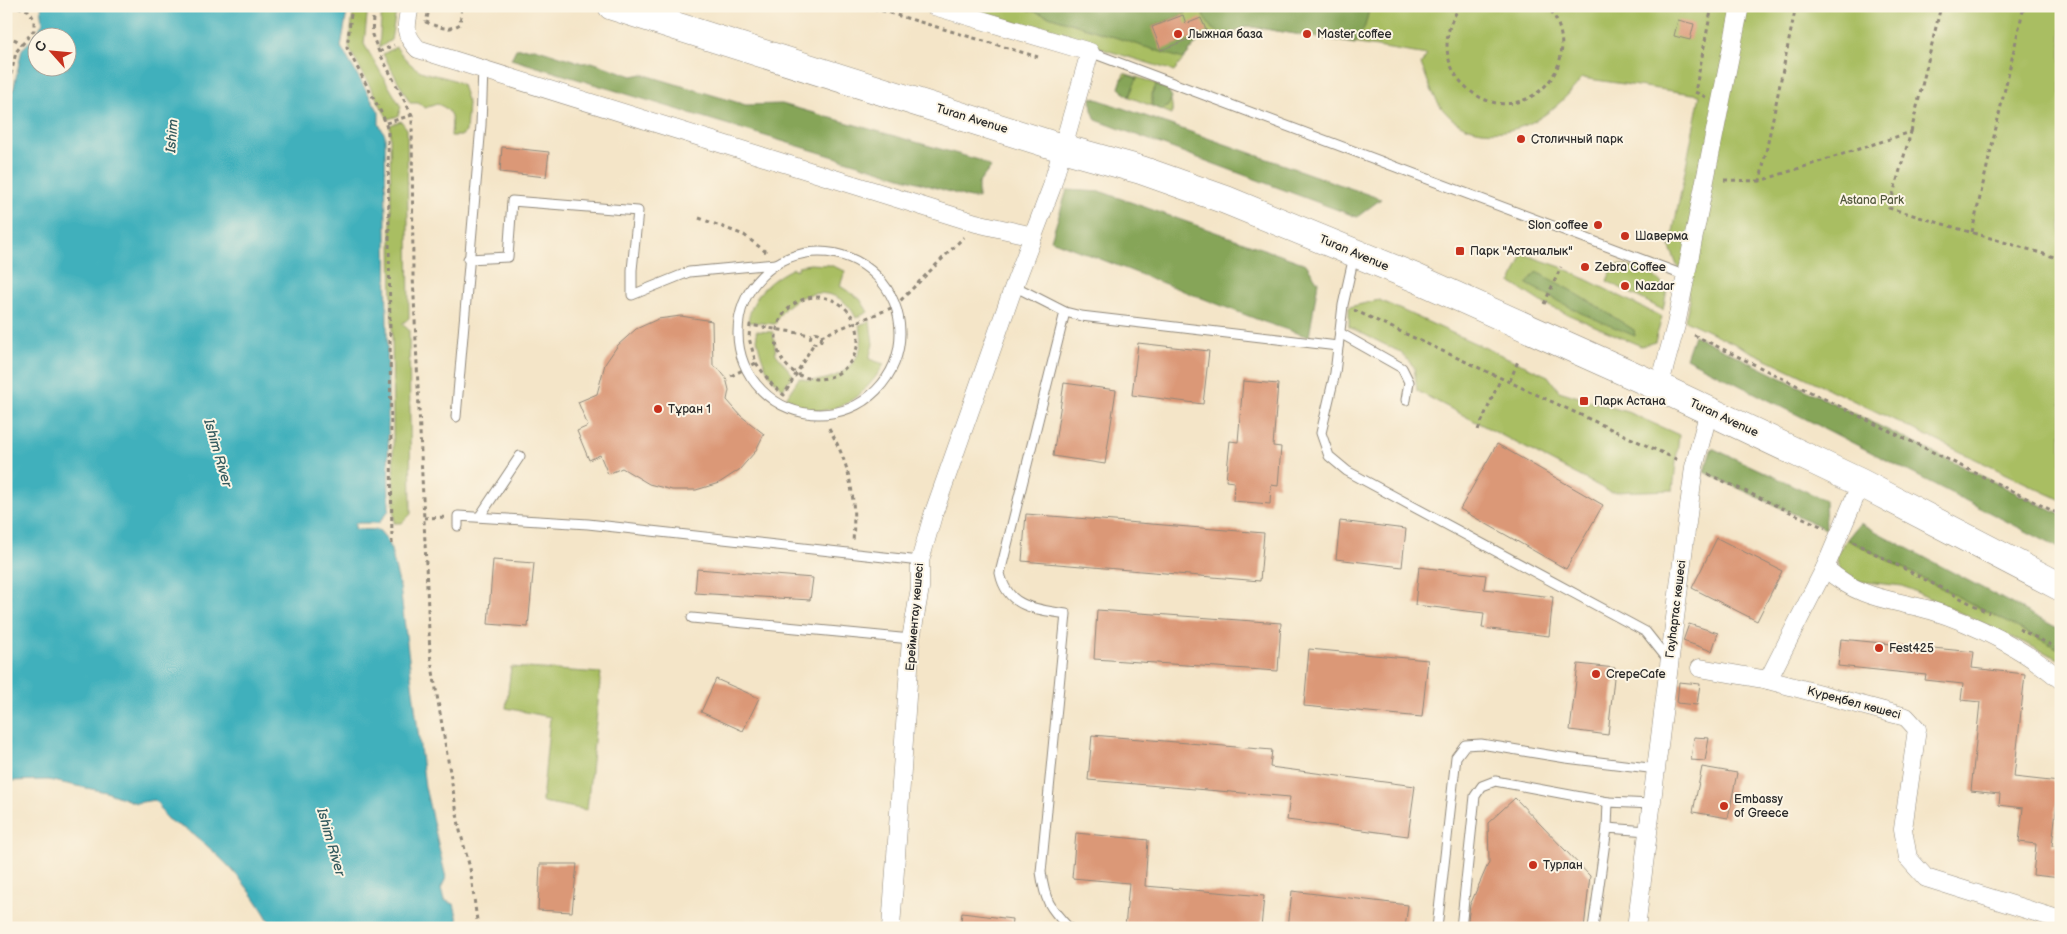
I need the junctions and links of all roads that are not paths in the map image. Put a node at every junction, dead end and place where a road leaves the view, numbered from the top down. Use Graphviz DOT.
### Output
graph roads {
  1 [pos="410,6"];
  2 [pos="612,6"];
  3 [pos="934,6"];
  4 [pos="1740,6"];
  5 [pos="1090,52"];
  6 [pos="483,68"];
  7 [pos="1062,148"];
  8 [pos="1033,236"];
  9 [pos="1354,253"];
  10 [pos="468,259"];
  11 [pos="776,264"];
  12 [pos="1686,276"];
  13 [pos="1014,286"];
  14 [pos="1065,312"];
  15 [pos="1340,333"];
  16 [pos="1338,346"];
  17 [pos="1658,387"];
  18 [pos="1406,400"];
  19 [pos="1709,411"];
  20 [pos="456,417"];
  21 [pos="520,456"];
  22 [pos="1861,483"];
  23 [pos="480,516"];
  24 [pos="458,521"];
  25 [pos="920,561"];
  26 [pos="1825,568"];
  27 [pos="2061,587"];
  28 [pos="692,618"];
  29 [pos="911,639"];
  30 [pos="1669,661"];
  31 [pos="1700,668"];
  32 [pos="1768,680"];
  33 [pos="2061,680"];
  34 [pos="1657,769"];
  35 [pos="1608,802"];
  36 [pos="1652,804"];
  37 [pos="1607,828"];
  38 [pos="1648,831"];
  39 [pos="2061,920"];
  40 [pos="892,928"];
  41 [pos="1069,928"];
  42 [pos="1437,928"];
  43 [pos="1461,928"];
  44 [pos="1593,928"];
  45 [pos="1636,928"];
  1 -- 6 [label="street"];
  2 -- 7 [label="main road, Turan Avenue"];
  3 -- 5 [label="street"];
  4 -- 12 [label="street"];
  5 -- 7 [label="street, Ерейментау көшесі"];
  5 -- 12 [label="lane"];
  6 -- 8 [label="street"];
  6 -- 10 [label="lane"];
  7 -- 8 [label="street, Ерейментау көшесі"];
  7 -- 9 [label="main road, Turan Avenue"];
  8 -- 13 [label="street, Ерейментау көшесі"];
  9 -- 15 [label="lane"];
  9 -- 17 [label="main road, Turan Avenue"];
  10 -- 11 [label="lane"];
  10 -- 20 [label="lane"];
  11 -- 11 [label="lane"];
  12 -- 17 [label="street"];
  13 -- 14 [label="lane"];
  13 -- 25 [label="street, Ерейментау көшесі"];
  14 -- 16 [label="lane"];
  14 -- 41 [label="lane"];
  15 -- 16 [label="lane"];
  15 -- 18 [label="lane"];
  16 -- 30 [label="lane"];
  17 -- 19 [label="main road, Turan Avenue"];
  19 -- 22 [label="main road, Turan Avenue"];
  19 -- 30 [label="street, Гауhартас көшесі"];
  21 -- 23 [label="lane"];
  22 -- 26 [label="street"];
  22 -- 27 [label="main road, Turan Avenue"];
  23 -- 24 [label="lane"];
  23 -- 25 [label="lane"];
  25 -- 29 [label="street, Ерейментау көшесі"];
  26 -- 32 [label="street"];
  26 -- 33 [label="street"];
  28 -- 29 [label="lane"];
  29 -- 40 [label="street, Ерейментау көшесі"];
  30 -- 34 [label="street, Гауhартас көшесі"];
  31 -- 32 [label="street, Күреңбел көшесі"];
  32 -- 39 [label="street, Күреңбел көшесі"];
  34 -- 36 [label="street, Гауhартас көшесі"];
  34 -- 42 [label="lane"];
  35 -- 36 [label="lane"];
  35 -- 37 [label="lane"];
  35 -- 43 [label="lane"];
  36 -- 38 [label="street, Гауhартас көшесі"];
  37 -- 38 [label="lane"];
  37 -- 44 [label="lane"];
  38 -- 45 [label="street, Гауhартас көшесі"];
}
